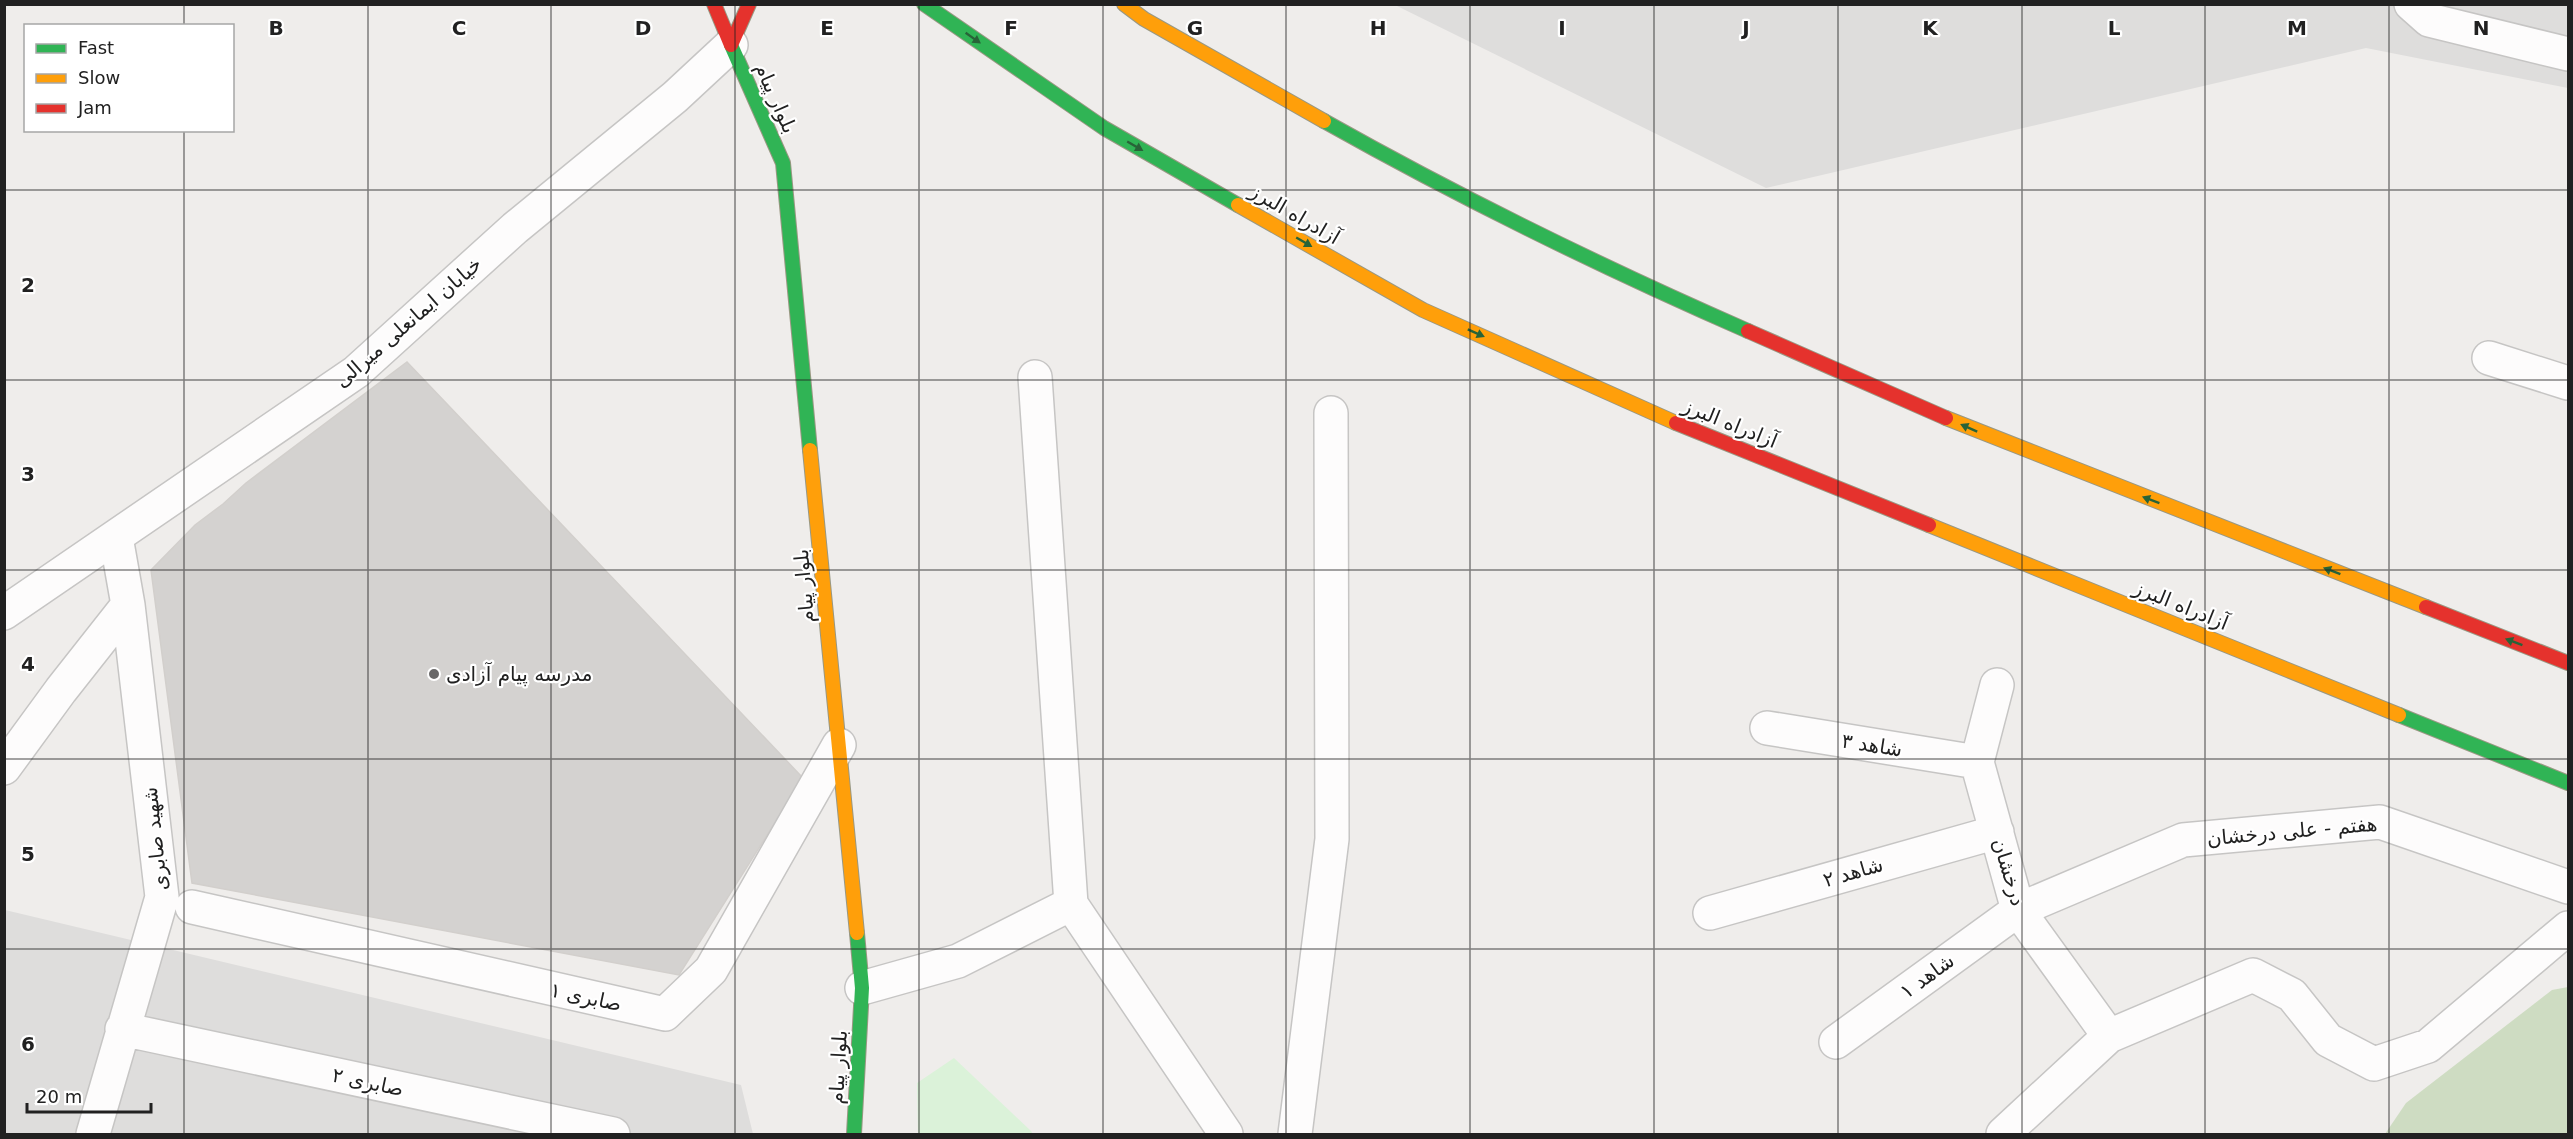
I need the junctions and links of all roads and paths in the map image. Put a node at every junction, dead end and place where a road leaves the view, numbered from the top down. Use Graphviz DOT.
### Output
graph roads {
  1 [pos="714,4"];
  2 [pos="749,4"];
  3 [pos="924,4"];
  4 [pos="1124,4"];
  5 [pos="2420,13"];
  6 [pos="731,45"];
  7 [pos="2568,54"];
  8 [pos="2489,357"];
  9 [pos="1035,377"];
  10 [pos="2568,383"];
  11 [pos="1331,413"];
  12 [pos="116,537"];
  13 [pos="128,605"];
  14 [pos="4,613"];
  15 [pos="2568,663"];
  16 [pos="1997,685"];
  17 [pos="1767,728"];
  18 [pos="839,746"];
  19 [pos="1977,762"];
  20 [pos="4,768"];
  21 [pos="2568,783"];
  22 [pos="1996,832"];
  23 [pos="2568,887"];
  24 [pos="1071,904"];
  25 [pos="192,907"];
  26 [pos="2018,910"];
  27 [pos="1710,913"];
  28 [pos="2568,928"];
  29 [pos="862,988"];
  30 [pos="122,1029"];
  31 [pos="2109,1036"];
  32 [pos="1836,1042"];
  33 [pos="93,1134"];
  34 [pos="613,1134"];
  35 [pos="854,1134"];
  36 [pos="1226,1134"];
  37 [pos="1295,1134"];
  38 [pos="2002,1134"];
  1 -- 6 [label="main road, بلوار پیام"];
  2 -- 6 [label="main road"];
  3 -- 21 [label="main road, آزادراه البرز, one-way"];
  15 -- 4 [label="main road, one-way"];
  5 -- 7 [label="street"];
  6 -- 12 [label="street, خیابان ایمانعلی میرالی"];
  6 -- 18 [label="main road, بلوار پیام"];
  8 -- 10 [label="street"];
  9 -- 24 [label="street"];
  11 -- 37 [label="street"];
  12 -- 13 [label="street, شهید صابری"];
  12 -- 14 [label="street, خیابان ایمانعلی میرالی"];
  13 -- 20 [label="street"];
  13 -- 30 [label="street, شهید صابری"];
  16 -- 19 [label="street, درخشان"];
  17 -- 19 [label="street, شاهد ۳"];
  18 -- 25 [label="street, صابری ۱"];
  18 -- 29 [label="main road, بلوار پیام"];
  19 -- 22 [label="street, درخشان"];
  22 -- 26 [label="street, درخشان"];
  22 -- 27 [label="street, شاهد ۲"];
  23 -- 26 [label="street, هفتم - علی درخشان"];
  24 -- 29 [label="street"];
  24 -- 36 [label="street"];
  26 -- 31 [label="street, درخشان"];
  26 -- 32 [label="street, شاهد ۱"];
  28 -- 31 [label="street"];
  29 -- 35 [label="main road, بلوار پیام"];
  30 -- 33 [label="street, شهید صابری"];
  30 -- 34 [label="street, صابری ۲"];
  31 -- 38 [label="street"];
}
